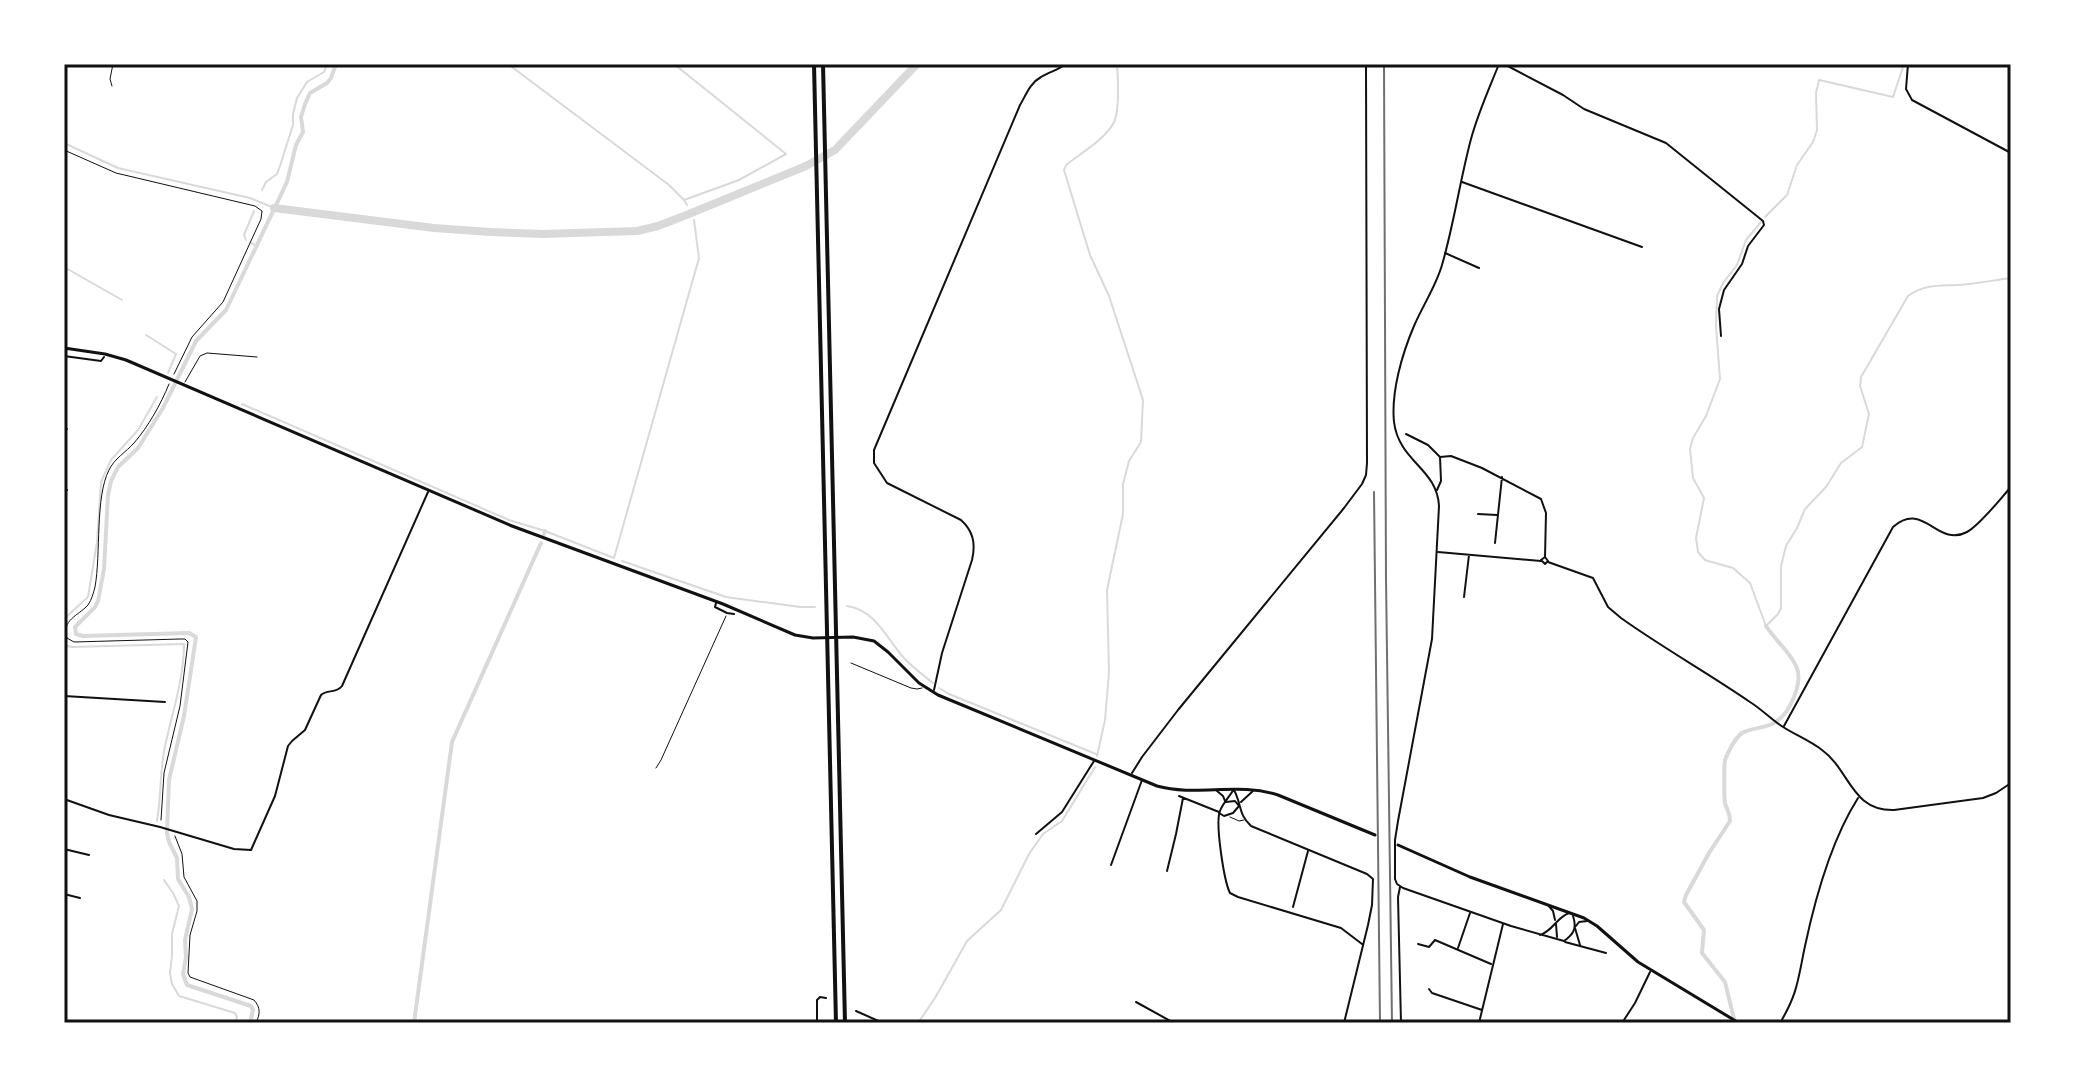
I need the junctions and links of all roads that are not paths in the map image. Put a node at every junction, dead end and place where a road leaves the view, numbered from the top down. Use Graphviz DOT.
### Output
graph roads {
  1 [pos="814,64"];
  2 [pos="823,64"];
  3 [pos="1066,64"];
  4 [pos="1366,64"];
  5 [pos="1501,64"];
  6 [pos="1908,64"];
  7 [pos="2011,153"];
  8 [pos="1462,182"];
  9 [pos="1642,247"];
  10 [pos="1445,253"];
  11 [pos="1479,268"];
  12 [pos="1721,336"];
  13 [pos="64,348"];
  14 [pos="105,354"];
  15 [pos="64,356"];
  16 [pos="257,357"];
  17 [pos="183,384"];
  18 [pos="1406,434"];
  19 [pos="1440,457"];
  20 [pos="1502,477"];
  21 [pos="2011,487"];
  22 [pos="1437,490"];
  23 [pos="428,491"];
  24 [pos="1478,514"];
  25 [pos="1497,515"];
  26 [pos="1495,543"];
  27 [pos="1437,552"];
  28 [pos="1469,555"];
  29 [pos="1545,557"];
  30 [pos="1541,561"];
  31 [pos="1548,562"];
  32 [pos="1464,597"];
  33 [pos="716,602"];
  34 [pos="727,613"];
  35 [pos="734,614"];
  36 [pos="851,663"];
  37 [pos="923,686"];
  38 [pos="933,692"];
  39 [pos="64,696"];
  40 [pos="165,702"];
  41 [pos="1781,726"];
  42 [pos="1095,760"];
  43 [pos="656,768"];
  44 [pos="1132,775"];
  45 [pos="1142,779"];
  46 [pos="2011,783"];
  47 [pos="1234,789"];
  48 [pos="1255,789"];
  49 [pos="1215,790"];
  50 [pos="1859,797"];
  51 [pos="64,799"];
  52 [pos="1225,802"];
  53 [pos="1240,804"];
  54 [pos="1219,813"];
  55 [pos="1227,816"];
  56 [pos="1244,820"];
  57 [pos="1036,834"];
  58 [pos="1375,835"];
  59 [pos="1396,847"];
  60 [pos="64,849"];
  61 [pos="1308,849"];
  62 [pos="89,855"];
  63 [pos="1111,865"];
  64 [pos="1167,871"];
  65 [pos="1400,887"];
  66 [pos="64,894"];
  67 [pos="80,898"];
  68 [pos="1547,904"];
  69 [pos="1293,907"];
  70 [pos="1470,912"];
  71 [pos="1572,912"];
  72 [pos="1588,921"];
  73 [pos="1503,923"];
  74 [pos="1556,923"];
  75 [pos="1575,927"];
  76 [pos="1540,935"];
  77 [pos="1557,939"];
  78 [pos="1564,941"];
  79 [pos="1418,944"];
  80 [pos="1364,945"];
  81 [pos="1581,946"];
  82 [pos="1458,950"];
  83 [pos="1606,953"];
  84 [pos="1493,964"];
  85 [pos="1651,970"];
  86 [pos="1429,989"];
  87 [pos="826,998"];
  88 [pos="1136,1002"];
  89 [pos="1482,1010"];
  90 [pos="856,1011"];
  91 [pos="1738,1022"];
  92 [pos="817,1023"];
  93 [pos="836,1023"];
  94 [pos="845,1023"];
  95 [pos="883,1023"];
  96 [pos="1174,1023"];
  97 [pos="1344,1023"];
  98 [pos="1401,1023"];
  99 [pos="1479,1023"];
  100 [pos="1622,1023"];
  101 [pos="1780,1023"];
  1 -- 93 [label="highway"];
  2 -- 94 [label="highway"];
  3 -- 38 [label="street"];
  4 -- 44 [label="street"];
  5 -- 8 [label="street"];
  5 -- 12 [label="street"];
  6 -- 7 [label="street"];
  8 -- 9 [label="street"];
  8 -- 10 [label="street"];
  10 -- 11 [label="street"];
  10 -- 22 [label="street"];
  13 -- 14 [label="main road"];
  14 -- 15 [label="street"];
  14 -- 17 [label="main road"];
  16 -- 17 [label="lane"];
  17 -- 23 [label="main road"];
  18 -- 19 [label="street"];
  19 -- 20 [label="street"];
  19 -- 22 [label="street"];
  20 -- 25 [label="street"];
  20 -- 29 [label="street"];
  21 -- 41 [label="street"];
  22 -- 27 [label="street"];
  23 -- 33 [label="main road"];
  23 -- 51 [label="street"];
  24 -- 25 [label="street"];
  25 -- 26 [label="street"];
  27 -- 28 [label="street"];
  27 -- 59 [label="street"];
  28 -- 30 [label="street"];
  28 -- 32 [label="street"];
  29 -- 30 [label="street"];
  29 -- 31 [label="street"];
  30 -- 31 [label="street"];
  31 -- 41 [label="street"];
  33 -- 34 [label="street"];
  33 -- 37 [label="main road"];
  34 -- 35 [label="street"];
  34 -- 43 [label="lane"];
  36 -- 37 [label="lane"];
  37 -- 38 [label="main road"];
  38 -- 42 [label="main road"];
  39 -- 40 [label="street"];
  41 -- 50 [label="street"];
  42 -- 44 [label="main road"];
  42 -- 57 [label="street"];
  44 -- 45 [label="main road"];
  45 -- 49 [label="main road"];
  45 -- 63 [label="street"];
  46 -- 50 [label="street"];
  47 -- 48 [label="main road"];
  47 -- 49 [label="main road"];
  47 -- 52 [label="street"];
  47 -- 53 [label="street"];
  48 -- 53 [label="street"];
  48 -- 58 [label="main road"];
  49 -- 52 [label="street"];
  50 -- 101 [label="street"];
  52 -- 53 [label="street"];
  52 -- 54 [label="street"];
  53 -- 55 [label="street"];
  53 -- 56 [label="street"];
  54 -- 55 [label="street"];
  54 -- 64 [label="street"];
  54 -- 80 [label="street"];
  55 -- 56 [label="lane"];
  56 -- 61 [label="street"];
  59 -- 65 [label="street"];
  59 -- 68 [label="main road"];
  60 -- 62 [label="street"];
  61 -- 69 [label="street"];
  61 -- 80 [label="street"];
  65 -- 70 [label="street"];
  65 -- 98 [label="street"];
  66 -- 67 [label="street"];
  68 -- 71 [label="main road"];
  68 -- 74 [label="street"];
  70 -- 73 [label="street"];
  70 -- 82 [label="street"];
  71 -- 72 [label="main road"];
  71 -- 74 [label="street"];
  71 -- 75 [label="street"];
  72 -- 75 [label="street"];
  72 -- 85 [label="main road"];
  73 -- 76 [label="street"];
  73 -- 84 [label="street"];
  74 -- 76 [label="street"];
  74 -- 77 [label="street"];
  75 -- 78 [label="street"];
  75 -- 81 [label="street"];
  76 -- 77 [label="street"];
  77 -- 78 [label="street"];
  78 -- 81 [label="street"];
  79 -- 82 [label="street"];
  80 -- 97 [label="street"];
  81 -- 83 [label="street"];
  82 -- 84 [label="street"];
  84 -- 89 [label="street"];
  85 -- 91 [label="main road"];
  85 -- 100 [label="street"];
  86 -- 89 [label="street"];
  87 -- 92 [label="street"];
  88 -- 96 [label="street"];
  89 -- 99 [label="street"];
  90 -- 95 [label="street"];
}
